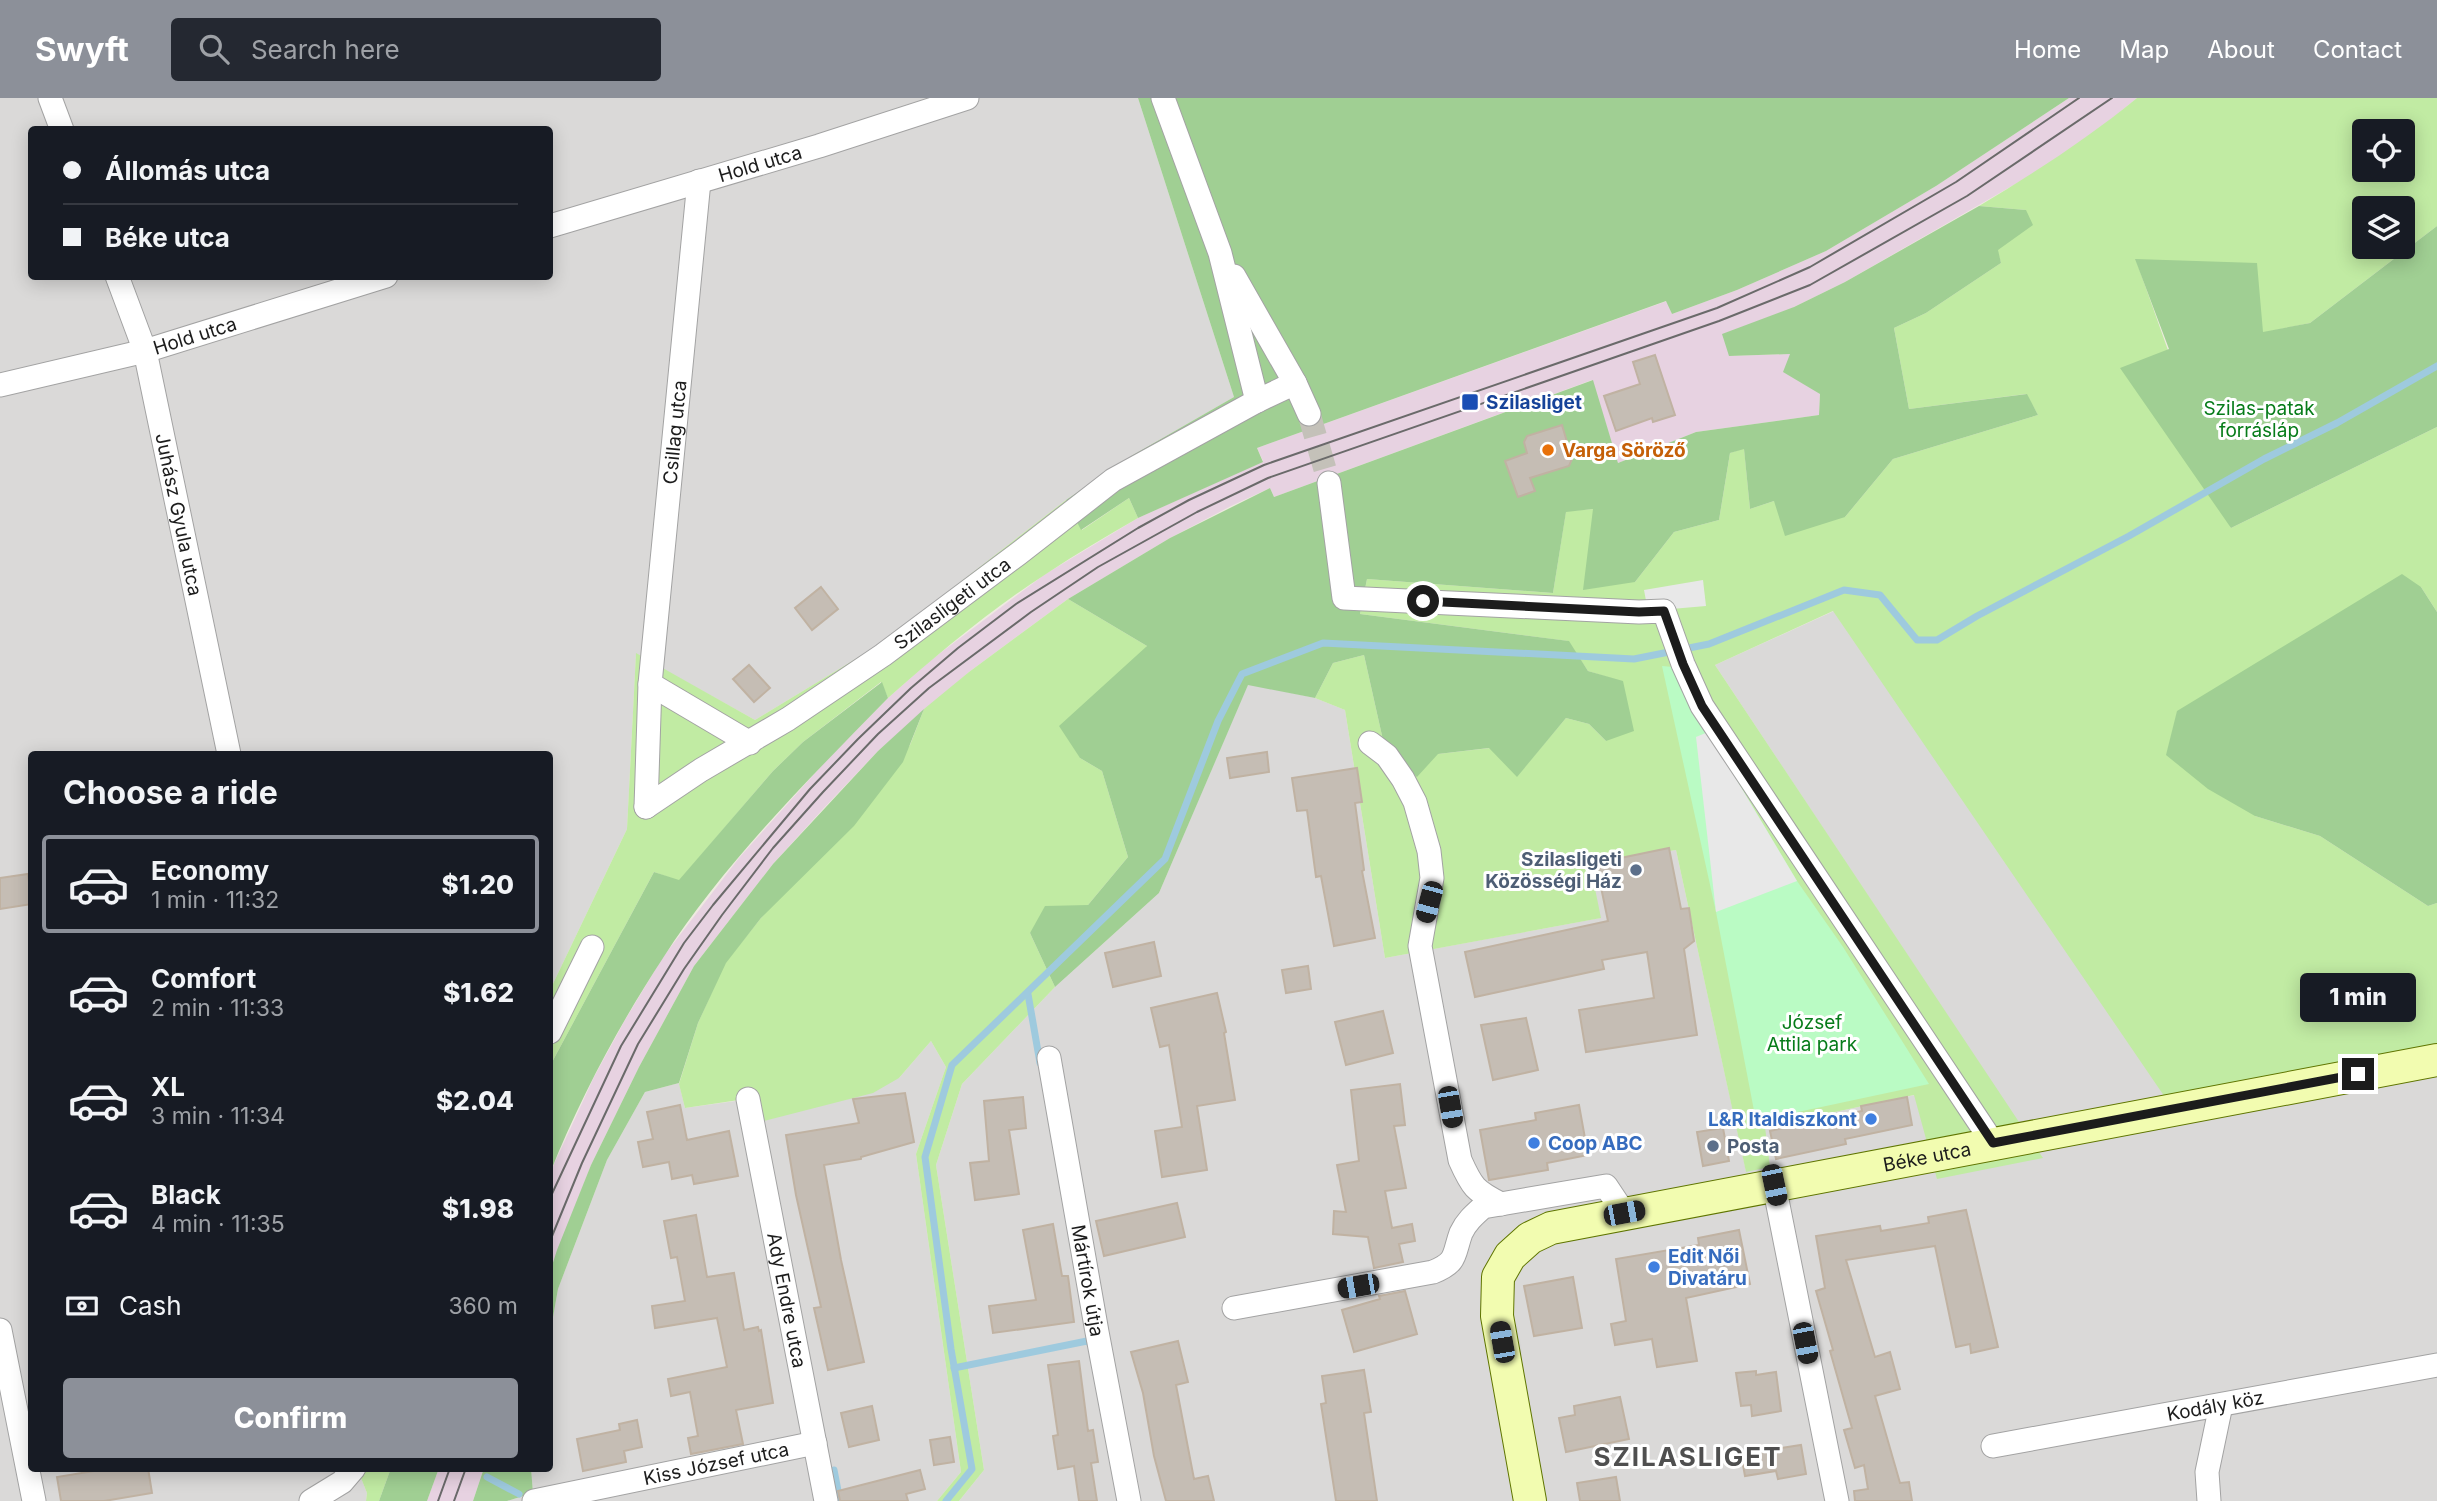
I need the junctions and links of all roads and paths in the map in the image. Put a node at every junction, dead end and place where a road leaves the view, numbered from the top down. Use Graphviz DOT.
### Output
graph roads {
  1 [pos="50,98"];
  2 [pos="967,98"];
  3 [pos="1163,98"];
  4 [pos="60,126"];
  5 [pos="699,181"];
  6 [pos="553,225"];
  7 [pos="1220,253"];
  8 [pos="118,280"];
  9 [pos="373,280"];
  10 [pos="145,351"];
  11 [pos="1295,383"];
  12 [pos="0,385"];
  13 [pos="1257,401"];
  14 [pos="1310,414"];
  15 [pos="1329,483"];
  16 [pos="650,684"];
  17 [pos="750,743"];
  18 [pos="1370,743"];
  19 [pos="228,751"];
  20 [pos="646,807"];
  21 [pos="592,947"];
  22 [pos="553,1026"];
  23 [pos="1049,1058"];
  24 [pos="2437,1060"];
  25 [pos="748,1099"];
  26 [pos="1993,1143"];
  27 [pos="1774,1185"];
  28 [pos="1501,1204"];
  29 [pos="1624,1213"];
  30 [pos="1234,1308"];
  31 [pos="0,1330"];
  32 [pos="2437,1365"];
  33 [pos="2221,1405"];
  34 [pos="815,1443"];
  35 [pos="1993,1446"];
  36 [pos="28,1471"];
  37 [pos="28,1472"];
  38 [pos="351,1472"];
  39 [pos="34,1501"];
  40 [pos="311,1501"];
  41 [pos="534,1501"];
  42 [pos="826,1501"];
  43 [pos="1129,1501"];
  44 [pos="1531,1501"];
  45 [pos="1837,1501"];
  46 [pos="2209,1501"];
  1 -- 4 [label="street"];
  2 -- 5 [label="street, Hold utca"];
  3 -- 7 [label="street"];
  5 -- 6 [label="street, Hold utca"];
  5 -- 16 [label="street, Csillag utca"];
  7 -- 11 [label="street"];
  7 -- 13 [label="street"];
  8 -- 10 [label="street, Juhász Gyula utca"];
  9 -- 10 [label="street, Hold utca"];
  10 -- 12 [label="street, Hold utca"];
  10 -- 19 [label="street, Juhász Gyula utca"];
  11 -- 13 [label="street, Szilasligeti utca"];
  11 -- 14 [label="street"];
  13 -- 17 [label="street, Szilasligeti utca"];
  15 -- 26 [label="street"];
  16 -- 17 [label="street"];
  16 -- 20 [label="street, Csillag utca"];
  17 -- 20 [label="street, Szilasligeti utca"];
  18 -- 28 [label="street"];
  21 -- 22 [label="street"];
  23 -- 43 [label="street, Mártírok útja"];
  24 -- 26 [label="street, Béke utca"];
  25 -- 34 [label="street, Ady Endre utca"];
  26 -- 27 [label="street, Béke utca"];
  27 -- 29 [label="street, Béke utca"];
  27 -- 45 [label="street"];
  28 -- 29 [label="street"];
  28 -- 30 [label="street"];
  29 -- 44 [label="street, Béke utca"];
  31 -- 36 [label="street"];
  32 -- 33 [label="street, Kodály köz"];
  33 -- 35 [label="street, Kodály köz"];
  33 -- 46 [label="street"];
  34 -- 41 [label="street, Kiss József utca"];
  34 -- 42 [label="street, Ady Endre utca"];
  37 -- 39 [label="street"];
  38 -- 40 [label="street"];
}
